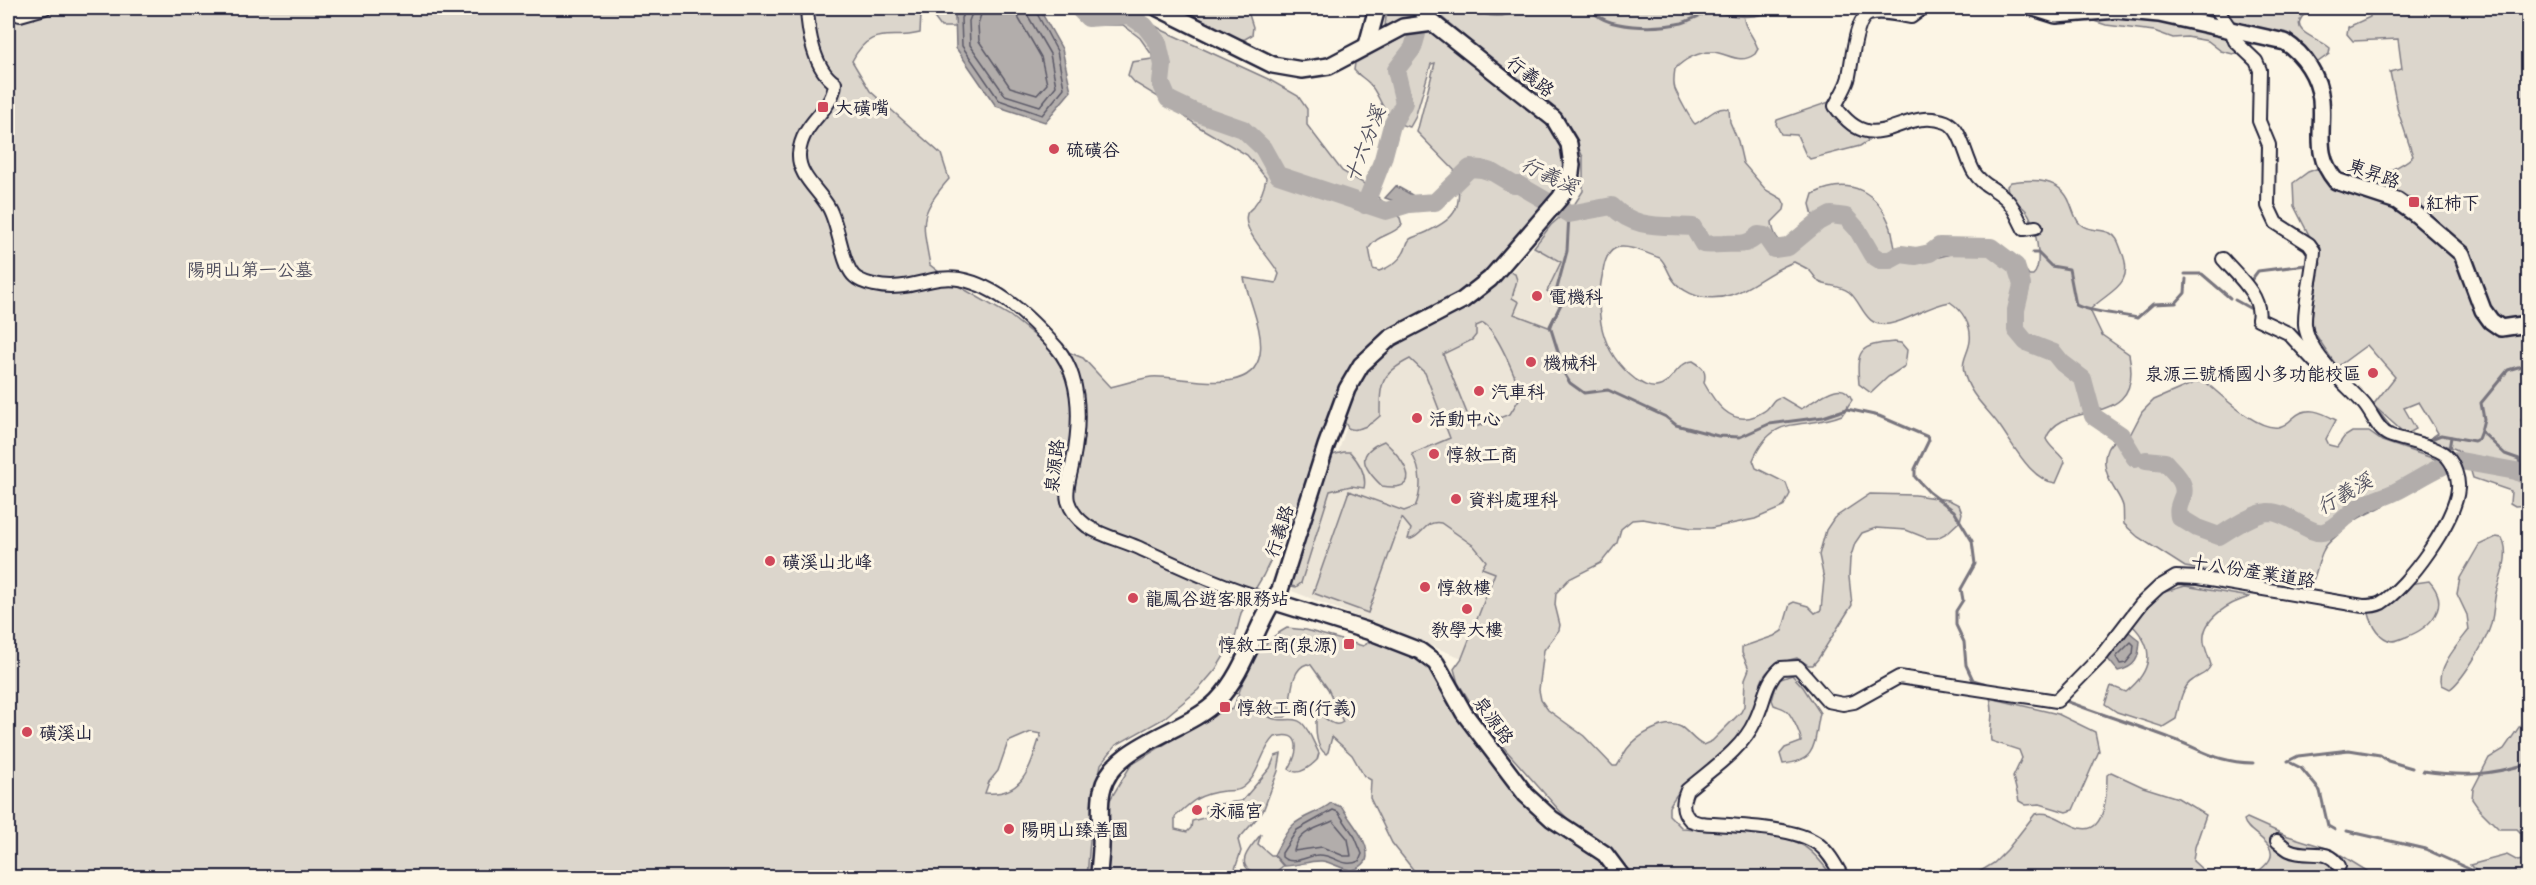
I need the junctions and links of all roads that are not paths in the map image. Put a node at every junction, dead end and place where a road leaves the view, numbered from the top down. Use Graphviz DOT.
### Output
graph roads {
  1 [pos="45,8"];
  2 [pos="807,8"];
  3 [pos="1158,8"];
  4 [pos="1377,8"];
  5 [pos="1419,8"];
  6 [pos="1923,8"];
  7 [pos="2034,8"];
  8 [pos="2216,8"];
  9 [pos="8,11"];
  10 [pos="1433,22"];
  11 [pos="2230,30"];
  12 [pos="1367,45"];
  13 [pos="2036,227"];
  14 [pos="2223,259"];
  15 [pos="2529,324"];
  16 [pos="2324,362"];
  17 [pos="1272,602"];
  18 [pos="2277,840"];
  19 [pos="2339,866"];
  20 [pos="1098,878"];
  21 [pos="1623,878"];
  22 [pos="1843,878"];
  1 -- 9 [label="street"];
  2 -- 17 [label="street, 泉源路"];
  3 -- 12 [label="street"];
  4 -- 12 [label="street"];
  5 -- 10 [label="street, 行義路"];
  6 -- 13 [label="street"];
  7 -- 11 [label="street, 東昇路"];
  8 -- 11 [label="street"];
  10 -- 12 [label="street"];
  10 -- 17 [label="street, 行義路"];
  11 -- 15 [label="street, 東昇路"];
  11 -- 16 [label="street, 十八份產業道路"];
  14 -- 16 [label="street"];
  16 -- 22 [label="street, 十八份產業道路"];
  17 -- 20 [label="street, 行義路"];
  17 -- 21 [label="street, 泉源路"];
  18 -- 19 [label="street"];
}
